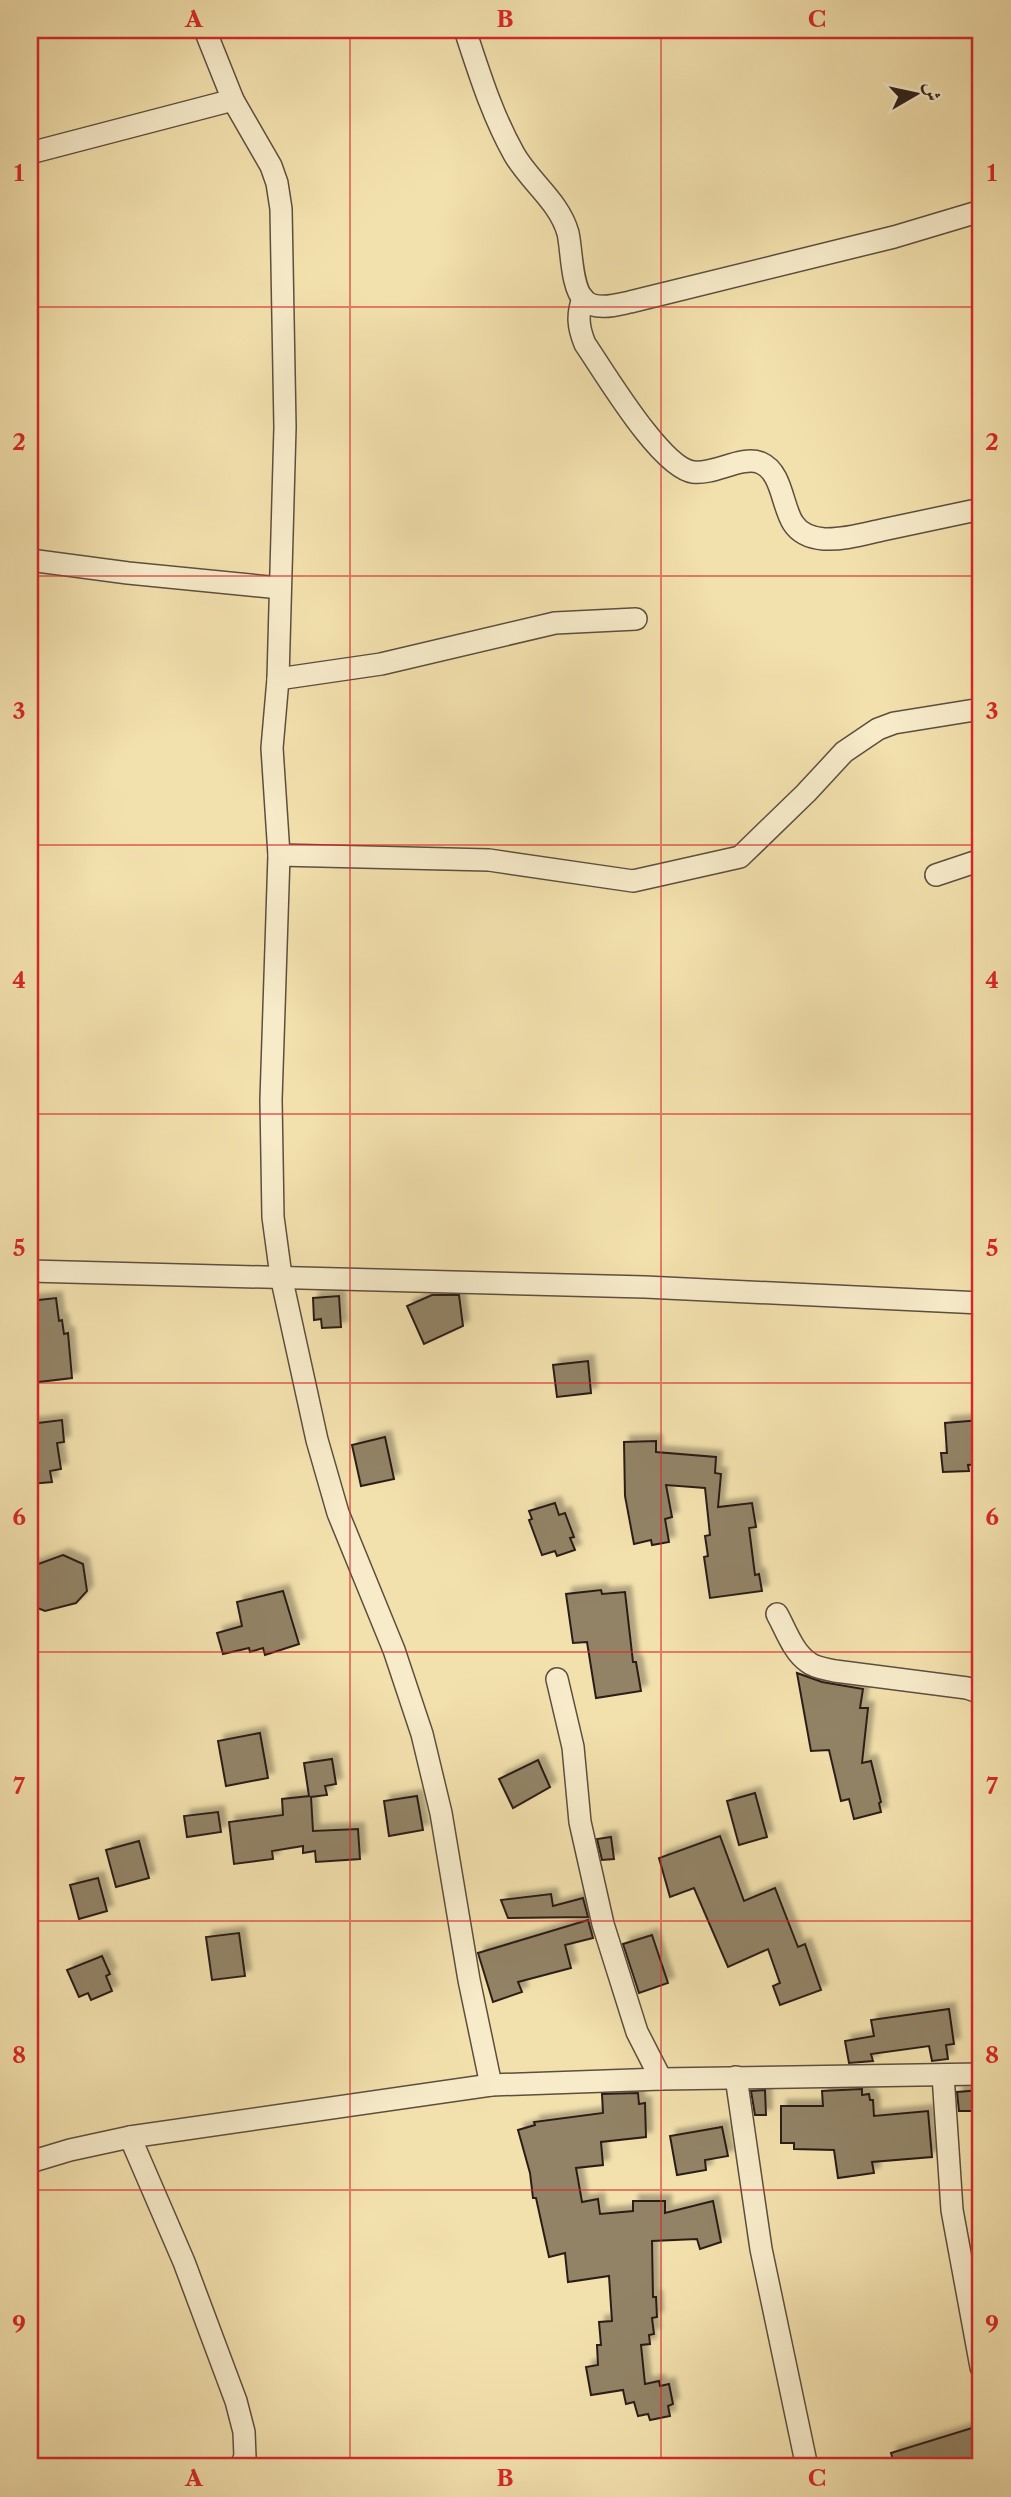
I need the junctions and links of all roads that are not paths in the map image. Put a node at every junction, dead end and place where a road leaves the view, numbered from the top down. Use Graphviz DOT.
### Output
graph roads {
  1 [pos="205,30"];
  2 [pos="465,30"];
  3 [pos="233,100"];
  4 [pos="30,153"];
  5 [pos="981,211"];
  6 [pos="583,298"];
  7 [pos="981,509"];
  8 [pos="30,560"];
  9 [pos="280,588"];
  10 [pos="636,619"];
  11 [pos="278,679"];
  12 [pos="981,709"];
  13 [pos="279,855"];
  14 [pos="981,860"];
  15 [pos="936,875"];
  16 [pos="30,1271"];
  17 [pos="281,1276"];
  18 [pos="981,1303"];
  19 [pos="777,1614"];
  20 [pos="557,1679"];
  21 [pos="981,1693"];
  22 [pos="981,2074"];
  23 [pos="943,2075"];
  24 [pos="736,2077"];
  25 [pos="661,2079"];
  26 [pos="491,2085"];
  27 [pos="130,2137"];
  28 [pos="30,2162"];
  29 [pos="981,2367"];
  30 [pos="240,2467"];
  31 [pos="807,2467"];
  1 -- 3 [label="street"];
  2 -- 6 [label="street"];
  3 -- 4 [label="street"];
  3 -- 9 [label="street"];
  5 -- 6 [label="street"];
  6 -- 7 [label="street"];
  8 -- 9 [label="street"];
  9 -- 11 [label="street"];
  10 -- 11 [label="street"];
  11 -- 13 [label="street"];
  12 -- 13 [label="street"];
  13 -- 17 [label="street"];
  14 -- 15 [label="street"];
  16 -- 17 [label="street"];
  17 -- 18 [label="street"];
  17 -- 26 [label="street"];
  19 -- 21 [label="street"];
  20 -- 25 [label="street"];
  22 -- 23 [label="street"];
  23 -- 24 [label="street"];
  23 -- 29 [label="street"];
  24 -- 25 [label="street"];
  24 -- 31 [label="street"];
  25 -- 26 [label="street"];
  26 -- 27 [label="street"];
  27 -- 28 [label="street"];
  27 -- 30 [label="street"];
}
